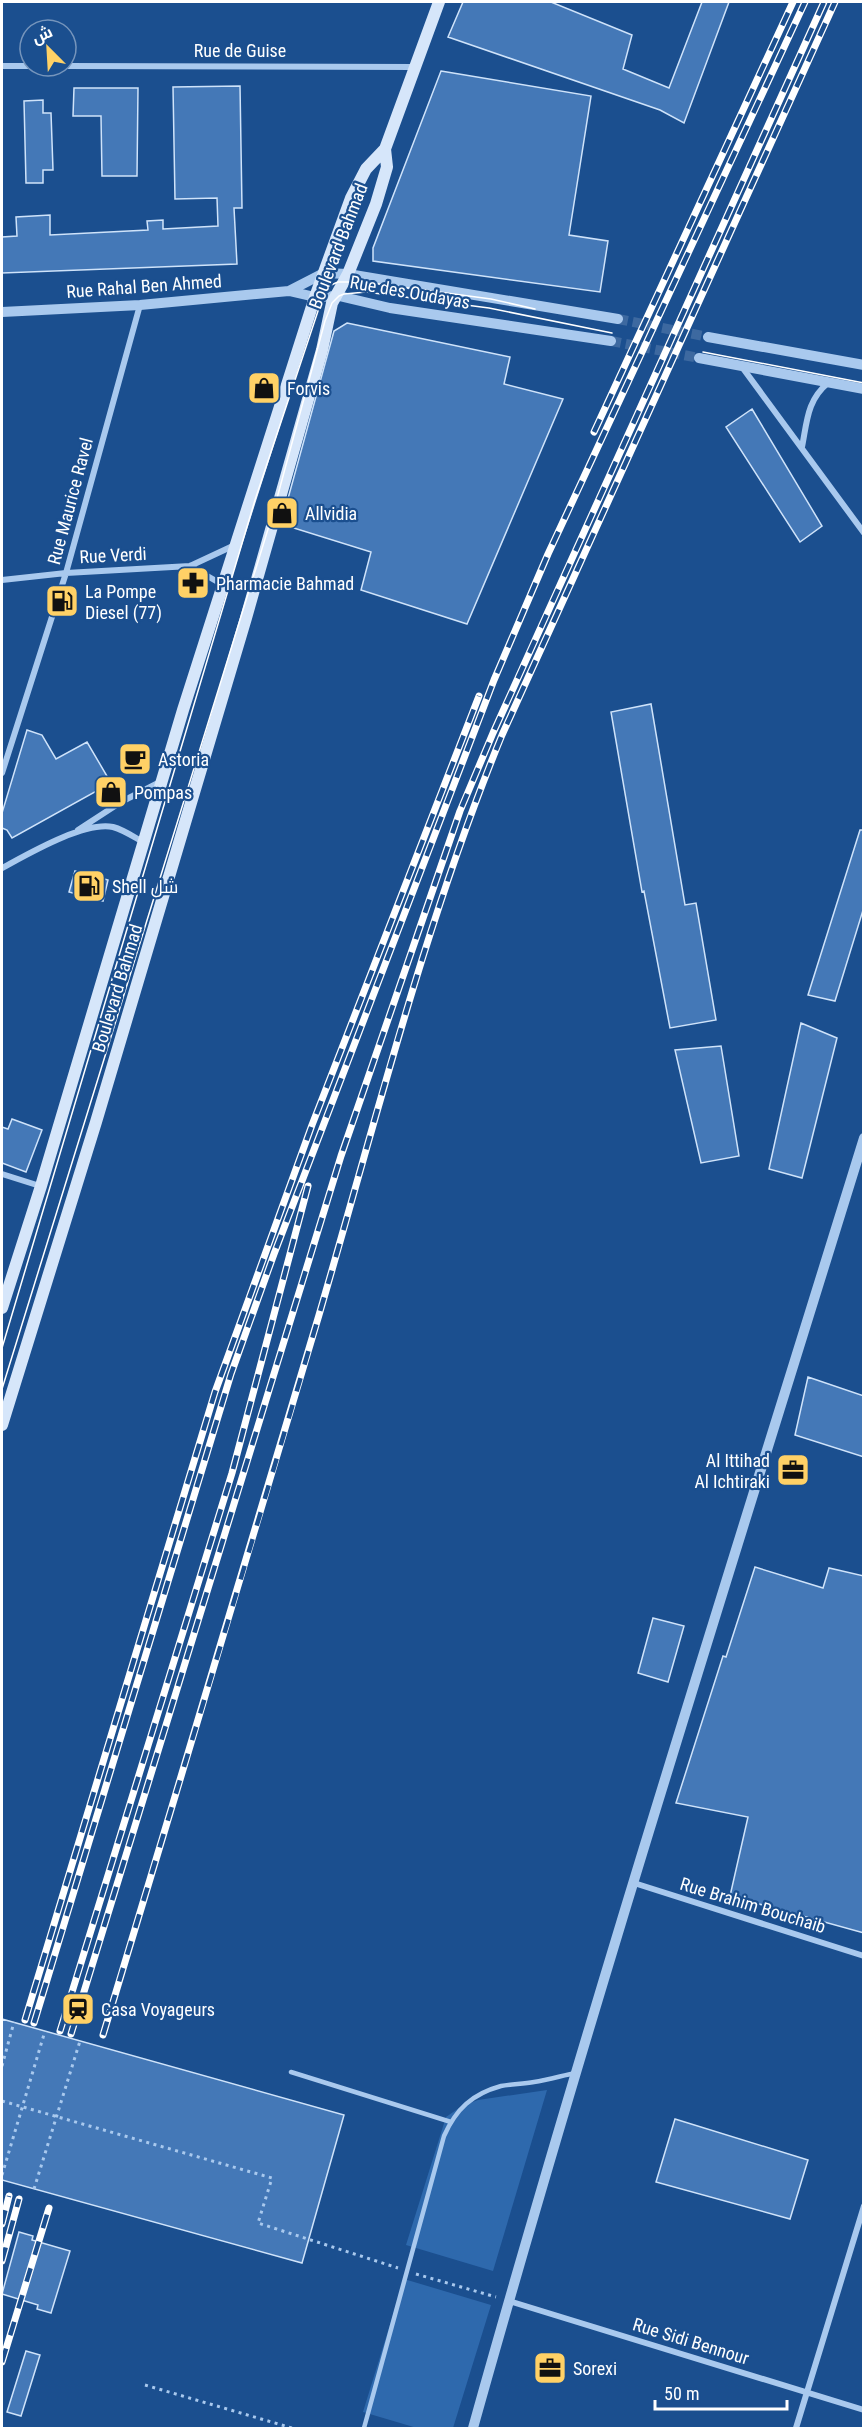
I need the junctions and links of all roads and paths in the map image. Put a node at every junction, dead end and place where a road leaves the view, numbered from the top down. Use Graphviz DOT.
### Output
graph roads {
  1 [pos="439,2"];
  2 [pos="2,66"];
  3 [pos="18,66"];
  4 [pos="78,66"];
  5 [pos="414,67"];
  6 [pos="385,149"];
  7 [pos="324,273"];
  8 [pos="348,274"];
  9 [pos="289,291"];
  10 [pos="336,296"];
  11 [pos="315,297"];
  12 [pos="140,305"];
  13 [pos="2,312"];
  14 [pos="618,319"];
  15 [pos="708,337"];
  16 [pos="611,341"];
  17 [pos="699,358"];
  18 [pos="864,365"];
  19 [pos="741,366"];
  20 [pos="830,382"];
  21 [pos="864,389"];
  22 [pos="802,447"];
  23 [pos="864,533"];
  24 [pos="235,545"];
  25 [pos="190,566"];
  26 [pos="66,573"];
  27 [pos="2,580"];
  28 [pos="223,585"];
  29 [pos="2,773"];
  30 [pos="161,782"];
  31 [pos="73,834"];
  32 [pos="143,842"];
  33 [pos="2,868"];
  34 [pos="864,1138"];
  35 [pos="2,1174"];
  36 [pos="41,1186"];
  37 [pos="2,1308"];
  38 [pos="2,1425"];
  39 [pos="634,1884"];
  40 [pos="864,1956"];
  41 [pos="14,2022"];
  42 [pos="45,2031"];
  43 [pos="80,2041"];
  44 [pos="2,2066"];
  45 [pos="291,2072"];
  46 [pos="577,2072"];
  47 [pos="2,2101"];
  48 [pos="22,2107"];
  49 [pos="57,2117"];
  50 [pos="451,2122"];
  51 [pos="2,2175"];
  52 [pos="34,2189"];
  53 [pos="864,2206"];
  54 [pos="309,2238"];
  55 [pos="509,2301"];
  56 [pos="145,2385"];
  57 [pos="807,2392"];
  58 [pos="864,2410"];
  59 [pos="292,2428"];
  60 [pos="364,2428"];
  61 [pos="473,2428"];
  62 [pos="796,2428"];
  1 -- 5 [label="main road, Boulevard Bahmad"];
  2 -- 3 [label="street"];
  4 -- 5 [label="street, Rue de Guise"];
  5 -- 6 [label="main road, Boulevard Bahmad"];
  6 -- 7 [label="main road, Boulevard Bahmad"];
  6 -- 8 [label="main road, Boulevard Bahmad"];
  7 -- 8 [label="street, Rue des Oudayas"];
  7 -- 9 [label="street, Rue des Oudayas"];
  7 -- 11 [label="main road, Boulevard Bahmad"];
  8 -- 10 [label="main road, Boulevard Bahmad"];
  8 -- 14 [label="street, Rue des Oudayas"];
  9 -- 11 [label="street, Rue des Oudayas"];
  9 -- 12 [label="street, Rue Rahal Ben Ahmed"];
  10 -- 11 [label="street, Rue des Oudayas"];
  10 -- 16 [label="street, Rue des Oudayas"];
  10 -- 38 [label="main road, Boulevard Bahmad"];
  11 -- 24 [label="main road, Boulevard Bahmad"];
  12 -- 13 [label="street, Rue Rahal Ben Ahmed"];
  12 -- 26 [label="street, Rue Maurice Ravel"];
  15 -- 18 [label="street"];
  17 -- 19 [label="street"];
  19 -- 20 [label="street"];
  19 -- 22 [label="street"];
  20 -- 21 [label="street"];
  20 -- 22 [label="street"];
  22 -- 23 [label="street"];
  24 -- 25 [label="street, Rue Verdi"];
  24 -- 28 [label="main road, Boulevard Bahmad"];
  25 -- 26 [label="street, Rue Verdi"];
  25 -- 28 [label="street"];
  26 -- 27 [label="street, Rue Verdi"];
  26 -- 29 [label="street, Rue Maurice Ravel"];
  28 -- 30 [label="main road, Boulevard Bahmad"];
  30 -- 31 [label="street"];
  30 -- 32 [label="main road, Boulevard Bahmad"];
  31 -- 32 [label="street"];
  31 -- 33 [label="street"];
  32 -- 36 [label="main road, Boulevard Bahmad"];
  34 -- 39 [label="street"];
  35 -- 36 [label="street"];
  36 -- 37 [label="main road, Boulevard Bahmad"];
  39 -- 40 [label="street, Rue Brahim Bouchaib"];
  39 -- 46 [label="street"];
  41 -- 44 [label="path"];
  42 -- 48 [label="path"];
  43 -- 49 [label="path"];
  45 -- 50 [label="lane"];
  46 -- 50 [label="lane"];
  46 -- 55 [label="street"];
  47 -- 48 [label="path"];
  48 -- 49 [label="path"];
  48 -- 51 [label="path"];
  49 -- 52 [label="path"];
  49 -- 54 [label="path"];
  50 -- 60 [label="lane"];
  53 -- 57 [label="street"];
  55 -- 57 [label="street, Rue Sidi Bennour"];
  55 -- 61 [label="street"];
  56 -- 59 [label="path"];
  57 -- 58 [label="street, Rue Sidi Bennour"];
  57 -- 62 [label="street"];
}
